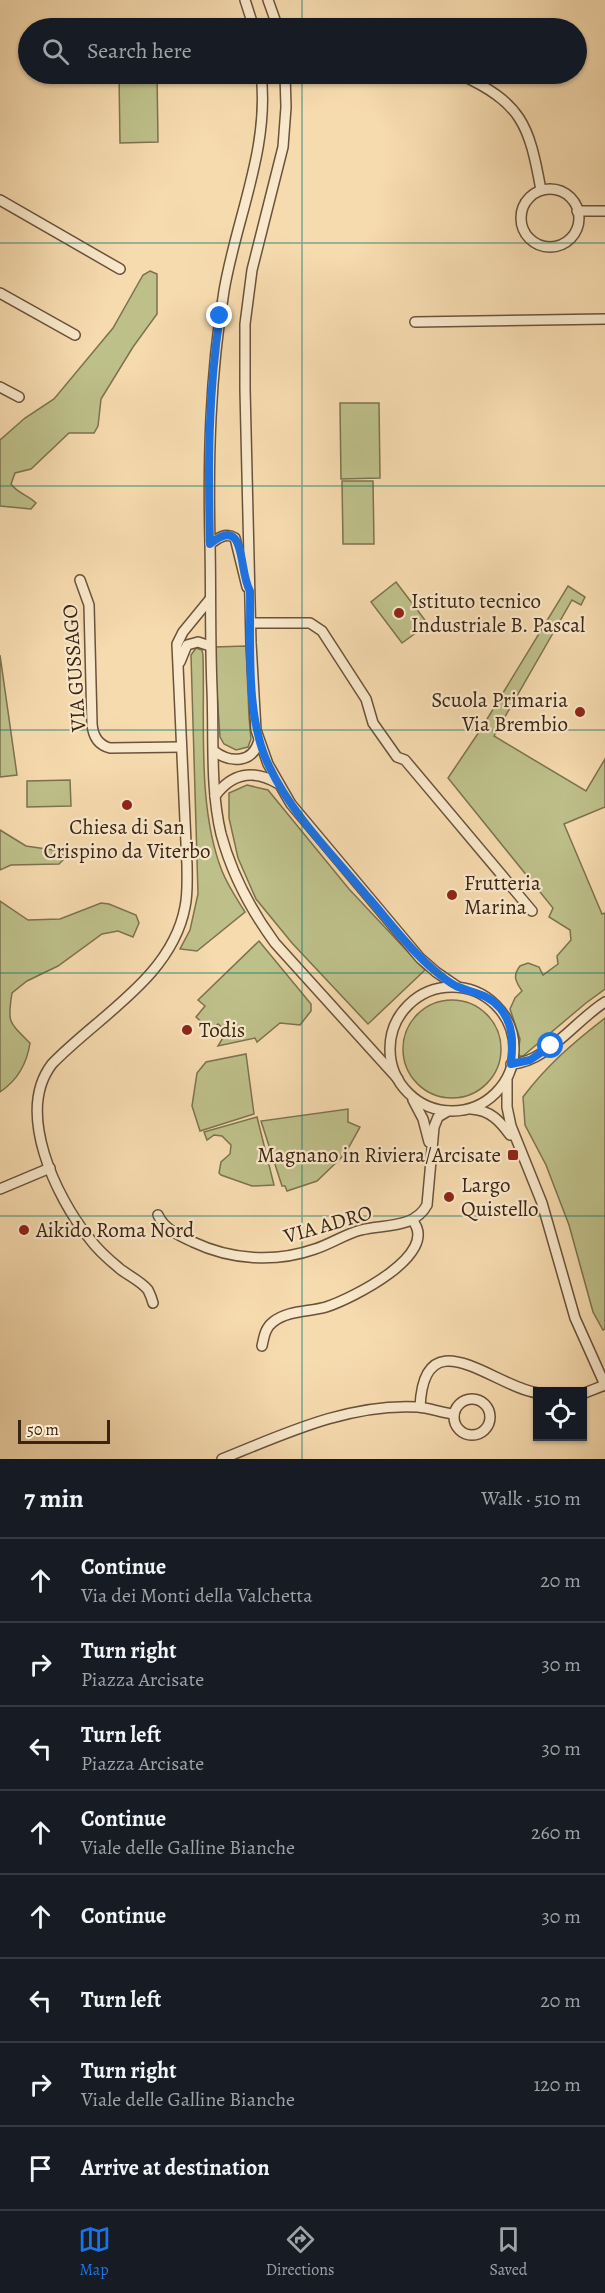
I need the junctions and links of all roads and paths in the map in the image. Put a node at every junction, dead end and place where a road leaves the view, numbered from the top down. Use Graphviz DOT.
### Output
graph roads {
  1 [pos="245,0"];
  2 [pos="268,0"];
  3 [pos="251,18"];
  4 [pos="274,18"];
  5 [pos="262,84"];
  6 [pos="285,84"];
  7 [pos="478,84"];
  8 [pos="541,190"];
  9 [pos="0,200"];
  10 [pos="578,211"];
  11 [pos="605,211"];
  12 [pos="120,269"];
  13 [pos="0,293"];
  14 [pos="605,319"];
  15 [pos="415,322"];
  16 [pos="75,335"];
  17 [pos="0,387"];
  18 [pos="19,397"];
  19 [pos="210,544"];
  20 [pos="80,580"];
  21 [pos="250,591"];
  22 [pos="210,599"];
  23 [pos="251,623"];
  24 [pos="210,646"];
  25 [pos="179,664"];
  26 [pos="259,740"];
  27 [pos="182,747"];
  28 [pos="214,751"];
  29 [pos="279,785"];
  30 [pos="215,795"];
  31 [pos="531,911"];
  32 [pos="458,987"];
  33 [pos="605,1002"];
  34 [pos="511,1064"];
  35 [pos="507,1078"];
  36 [pos="398,1079"];
  37 [pos="408,1093"];
  38 [pos="469,1108"];
  39 [pos="447,1111"];
  40 [pos="521,1152"];
  41 [pos="431,1157"];
  42 [pos="50,1168"];
  43 [pos="0,1189"];
  44 [pos="158,1215"];
  45 [pos="412,1220"];
  46 [pos="153,1303"];
  47 [pos="262,1346"];
  48 [pos="605,1385"];
  49 [pos="533,1392"];
  50 [pos="587,1392"];
  51 [pos="420,1407"];
  52 [pos="454,1414"];
  53 [pos="222,1459"];
  1 -- 3 [label="street"];
  2 -- 4 [label="street"];
  5 -- 19 [label="street"];
  6 -- 21 [label="street"];
  7 -- 8 [label="street"];
  8 -- 10 [label="street"];
  8 -- 10 [label="street"];
  9 -- 12 [label="street"];
  10 -- 11 [label="street"];
  13 -- 16 [label="street"];
  14 -- 15 [label="street"];
  17 -- 18 [label="street"];
  19 -- 21 [label="street"];
  19 -- 22 [label="street"];
  20 -- 27 [label="street, VIA GUSSAGO"];
  21 -- 23 [label="street"];
  22 -- 24 [label="street"];
  22 -- 25 [label="street"];
  23 -- 26 [label="street"];
  23 -- 31 [label="street"];
  24 -- 25 [label="street"];
  24 -- 28 [label="street"];
  25 -- 27 [label="street"];
  26 -- 28 [label="street"];
  26 -- 29 [label="street"];
  27 -- 42 [label="street"];
  28 -- 30 [label="street"];
  29 -- 30 [label="street"];
  29 -- 32 [label="street"];
  30 -- 36 [label="street"];
  32 -- 34 [label="street"];
  32 -- 36 [label="street"];
  33 -- 34 [label="street"];
  34 -- 35 [label="street"];
  35 -- 38 [label="street"];
  35 -- 40 [label="street"];
  36 -- 37 [label="street"];
  37 -- 39 [label="street"];
  37 -- 41 [label="street"];
  38 -- 39 [label="street"];
  38 -- 40 [label="street"];
  39 -- 41 [label="street"];
  40 -- 48 [label="street"];
  41 -- 45 [label="street"];
  42 -- 43 [label="street"];
  42 -- 46 [label="street"];
  44 -- 45 [label="street, VIA ADRO"];
  45 -- 47 [label="street"];
  48 -- 50 [label="street"];
  49 -- 51 [label="street"];
  51 -- 52 [label="street"];
  51 -- 53 [label="street"];
}
